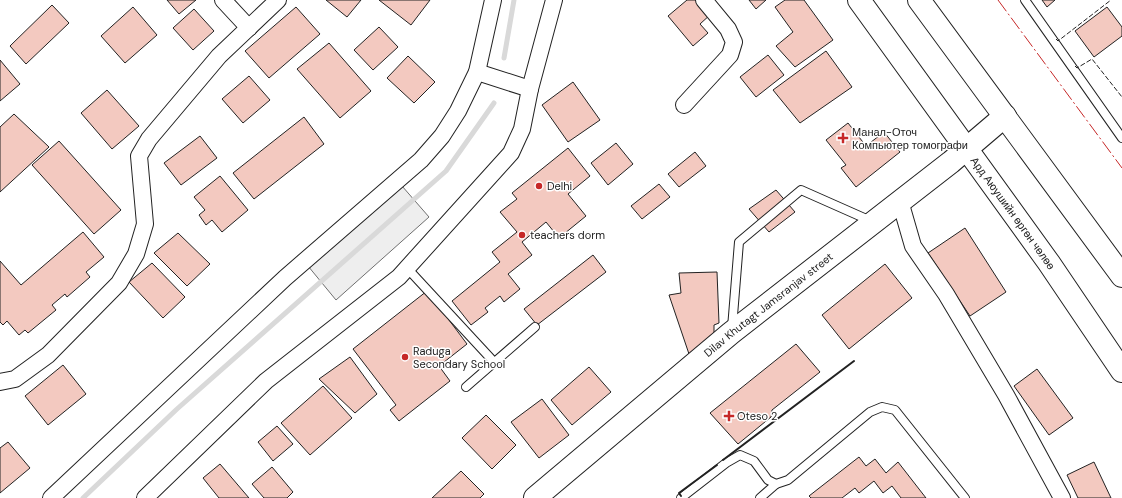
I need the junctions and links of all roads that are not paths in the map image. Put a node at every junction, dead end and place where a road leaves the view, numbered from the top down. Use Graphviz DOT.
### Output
graph roads {
  1 [pos="224,0"];
  2 [pos="278,0"];
  3 [pos="493,0"];
  4 [pos="554,0"];
  5 [pos="704,0"];
  6 [pos="859,0"];
  7 [pos="1025,0"];
  8 [pos="922,3"];
  9 [pos="249,28"];
  10 [pos="477,72"];
  11 [pos="530,89"];
  12 [pos="684,105"];
  13 [pos="1005,116"];
  14 [pos="1122,138"];
  15 [pos="965,148"];
  16 [pos="900,201"];
  17 [pos="873,222"];
  18 [pos="407,268"];
  19 [pos="1122,276"];
  20 [pos="535,327"];
  21 [pos="731,333"];
  22 [pos="494,362"];
  23 [pos="1122,371"];
  24 [pos="0,382"];
  25 [pos="466,386"];
  26 [pos="776,484"];
  27 [pos="51,498"];
  28 [pos="145,498"];
  29 [pos="535,498"];
  30 [pos="681,498"];
  31 [pos="760,498"];
  32 [pos="965,498"];
  33 [pos="1062,498"];
  1 -- 9 [label="street"];
  2 -- 9 [label="street"];
  3 -- 10 [label="street"];
  4 -- 11 [label="street"];
  5 -- 12 [label="street"];
  6 -- 15 [label="main road, Ард Аюушийн өргөн чөлөө"];
  7 -- 14 [label="lane"];
  8 -- 13 [label="main road"];
  9 -- 24 [label="street"];
  10 -- 11 [label="street"];
  10 -- 27 [label="street"];
  11 -- 18 [label="street"];
  13 -- 15 [label="main road, Dilav Khutagt Jamsranjav street"];
  13 -- 19 [label="main road"];
  15 -- 16 [label="main road, Dilav Khutagt Jamsranjav street"];
  15 -- 23 [label="main road, Ард Аюушийн өргөн чөлөө"];
  16 -- 17 [label="main road, Dilav Khutagt Jamsranjav street"];
  16 -- 33 [label="street"];
  17 -- 21 [label="main road, Dilav Khutagt Jamsranjav street"];
  17 -- 21 [label="lane"];
  18 -- 22 [label="lane"];
  18 -- 28 [label="street"];
  20 -- 22 [label="lane"];
  21 -- 29 [label="main road, Dilav Khutagt Jamsranjav street"];
  22 -- 25 [label="lane"];
  26 -- 30 [label="lane"];
  26 -- 31 [label="lane"];
  26 -- 32 [label="lane"];
}
